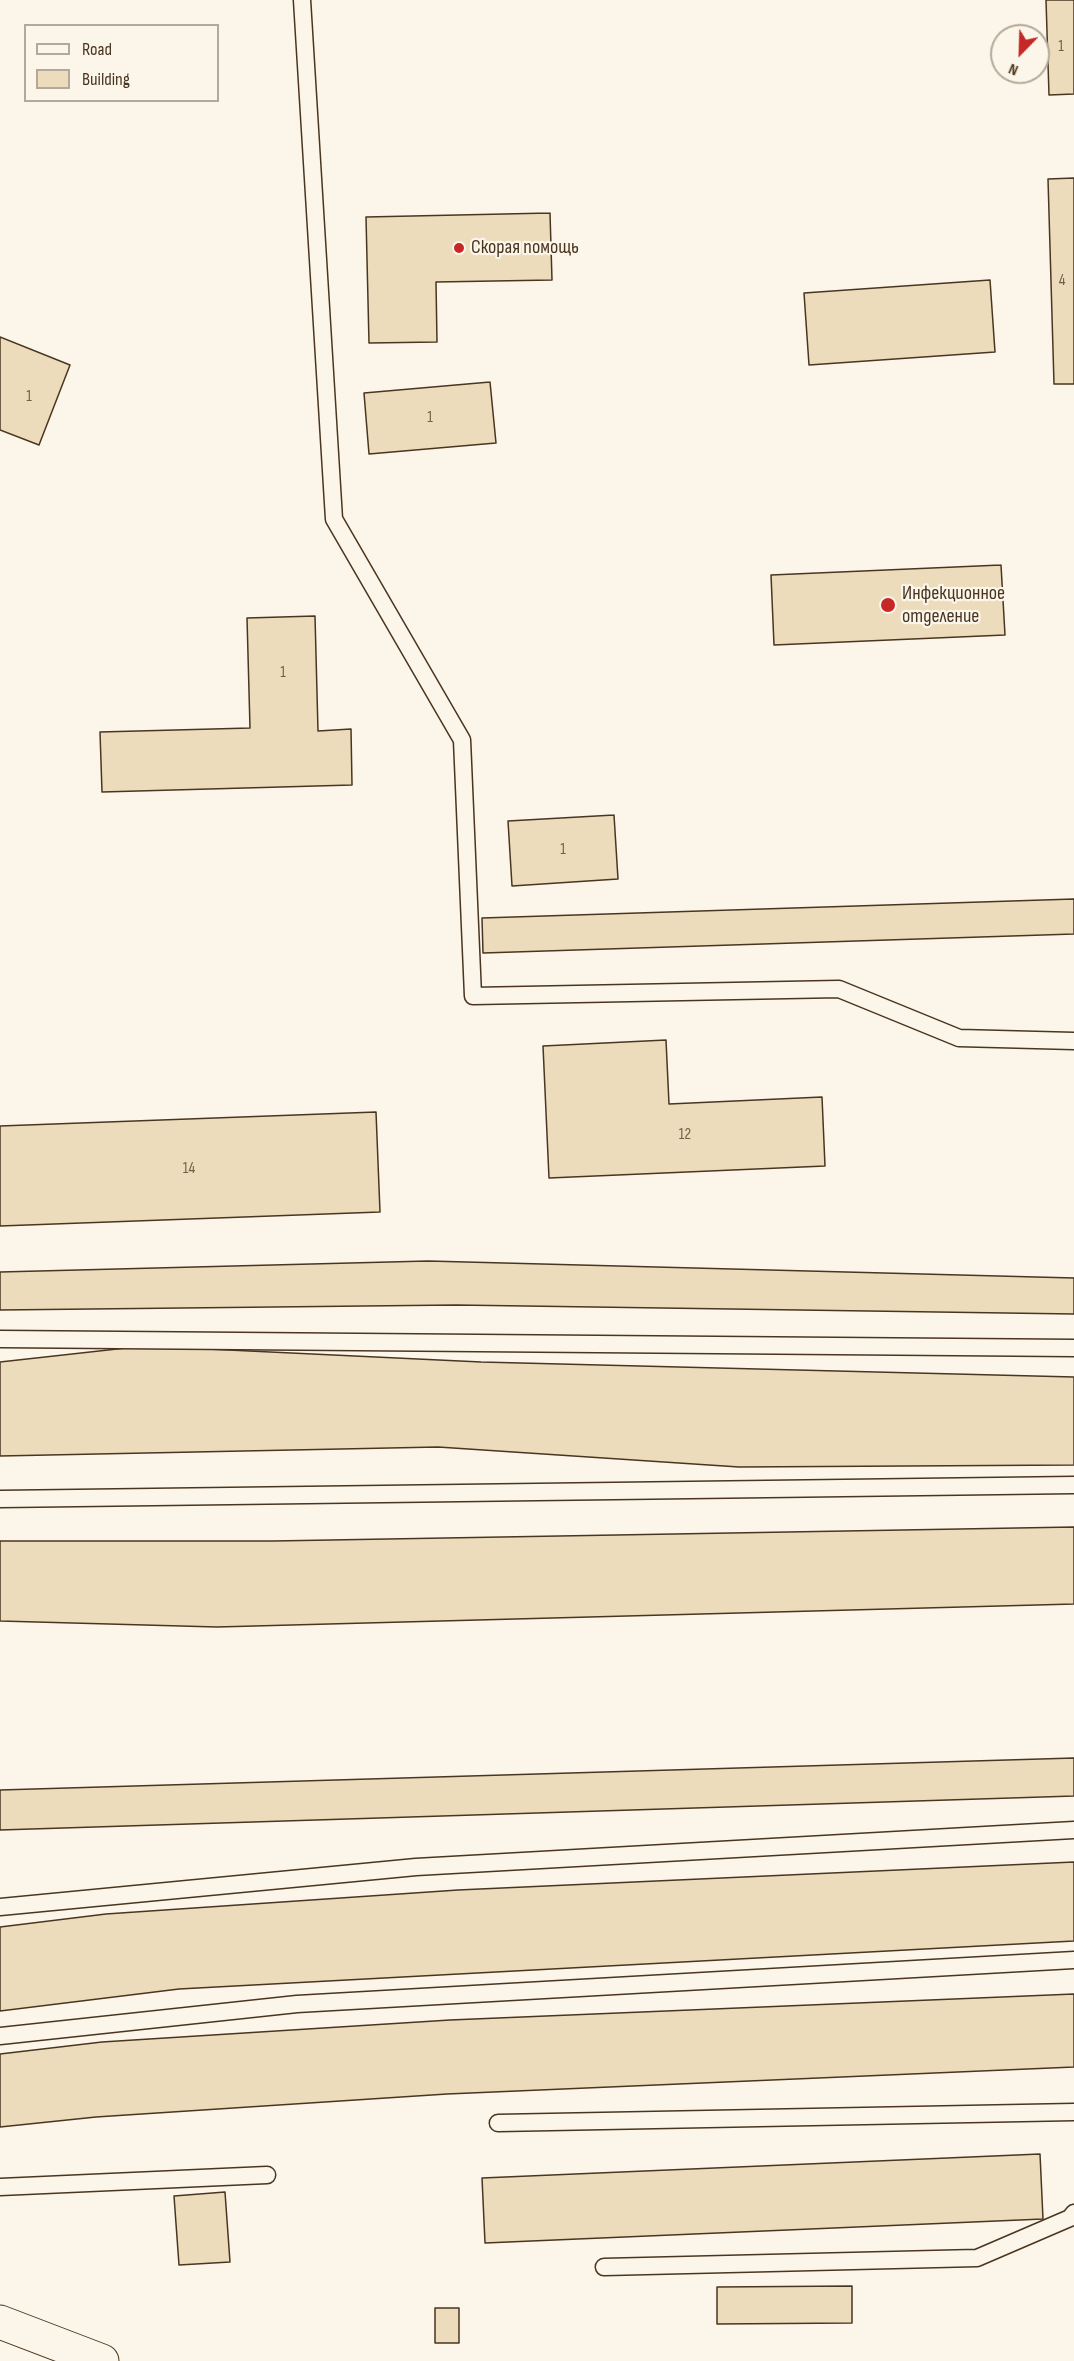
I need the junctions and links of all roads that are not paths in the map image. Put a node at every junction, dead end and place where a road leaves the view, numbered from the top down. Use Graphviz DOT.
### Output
graph roads {
  1 [pos="302,0"];
  2 [pos="1074,1041"];
  3 [pos="0,1339"];
  4 [pos="1074,1348"];
  5 [pos="1074,1485"];
  6 [pos="0,1499"];
  7 [pos="1074,1830"];
  8 [pos="0,1907"];
  9 [pos="1074,1960"];
  10 [pos="0,2036"];
  11 [pos="1074,2112"];
  12 [pos="498,2123"];
  13 [pos="267,2175"];
  14 [pos="0,2187"];
  15 [pos="1074,2213"];
  16 [pos="604,2266"];
  17 [pos="0,2322"];
  18 [pos="102,2361"];
  1 -- 2 [label="lane"];
  3 -- 4 [label="lane"];
  5 -- 6 [label="lane"];
  7 -- 8 [label="lane"];
  9 -- 10 [label="lane"];
  11 -- 12 [label="lane"];
  13 -- 14 [label="lane"];
  15 -- 16 [label="lane"];
  17 -- 18 [label="street"];
}
